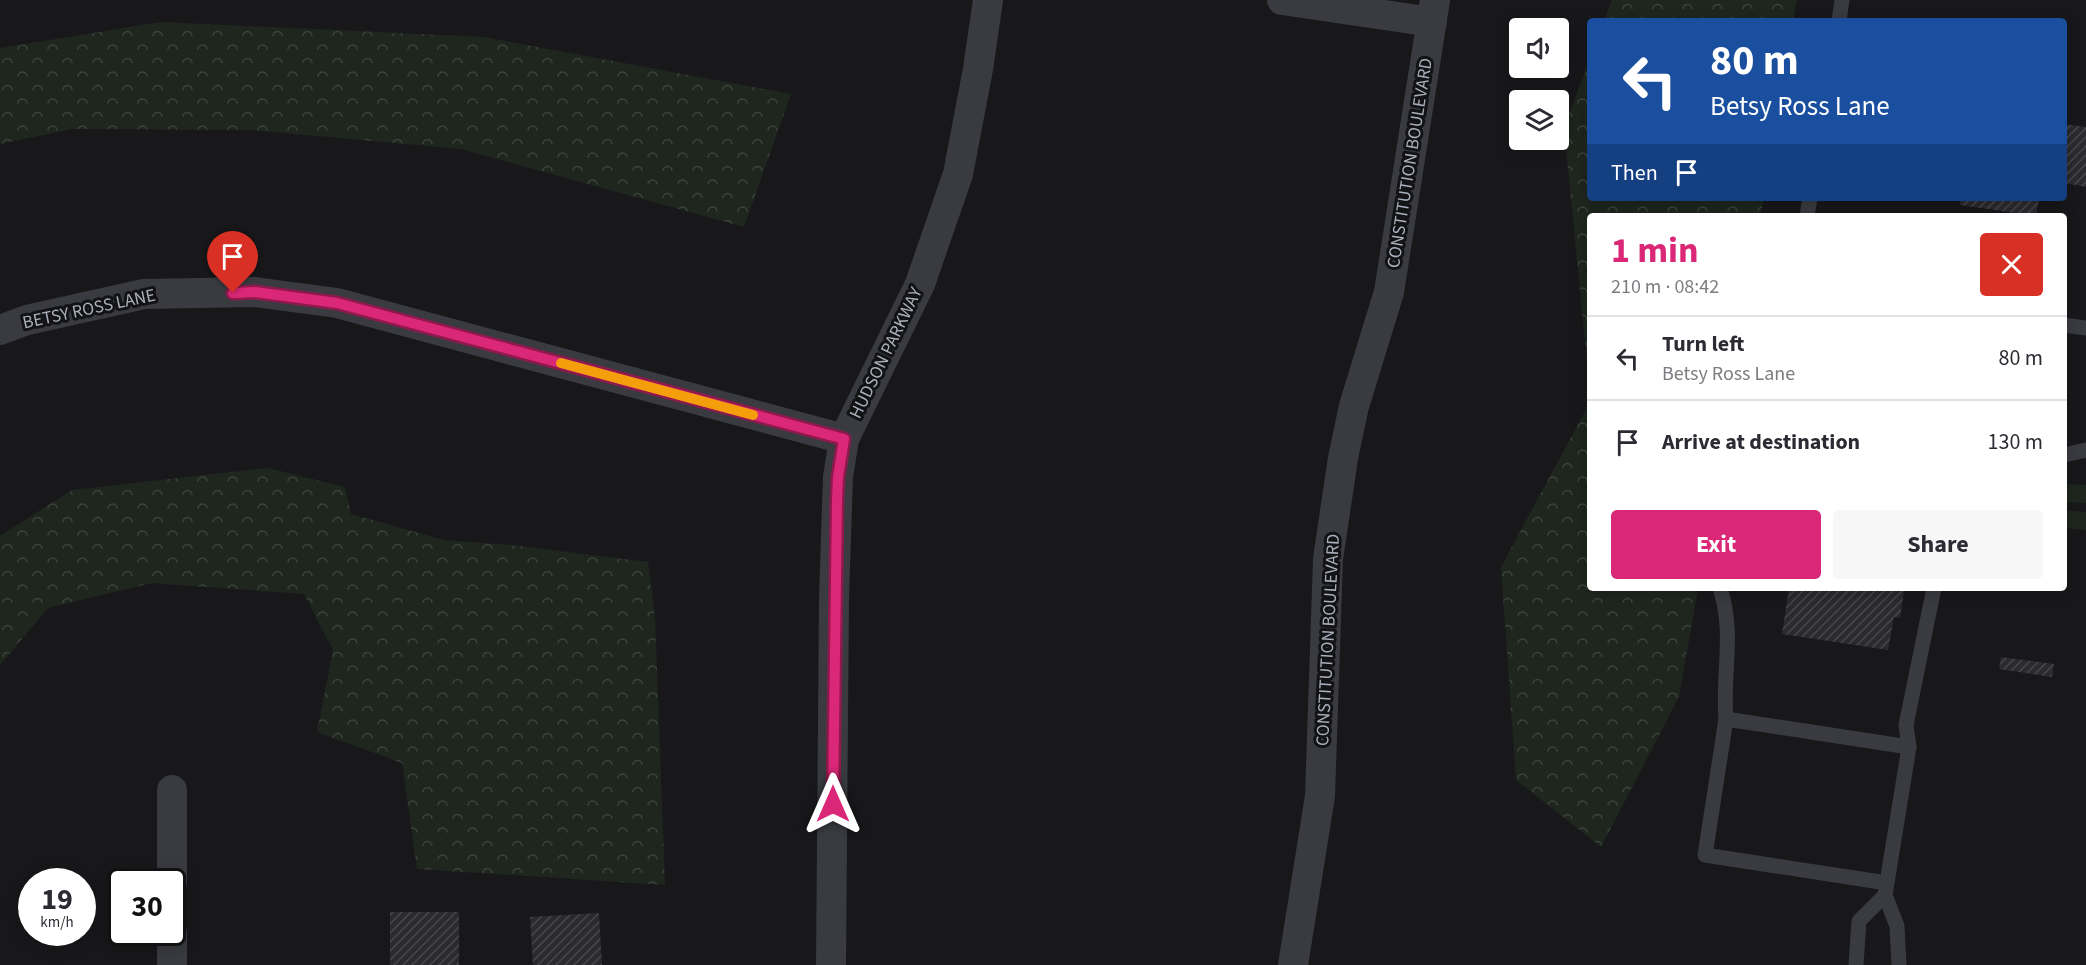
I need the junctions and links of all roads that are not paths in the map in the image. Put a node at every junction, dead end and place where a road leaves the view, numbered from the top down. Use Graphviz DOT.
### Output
graph roads {
  1 [pos="988,0"];
  2 [pos="1282,0"];
  3 [pos="1842,0"];
  4 [pos="1434,11"];
  5 [pos="1839,18"];
  6 [pos="2067,325"];
  7 [pos="2086,328"];
  8 [pos="0,330"];
  9 [pos="844,439"];
  10 [pos="2086,450"];
  11 [pos="2067,454"];
  12 [pos="1721,591"];
  13 [pos="1933,591"];
  14 [pos="1726,719"];
  15 [pos="1909,747"];
  16 [pos="172,790"];
  17 [pos="172,868"];
  18 [pos="1886,889"];
  19 [pos="172,946"];
  20 [pos="172,965"];
  21 [pos="831,965"];
  22 [pos="1293,965"];
  23 [pos="1856,965"];
  24 [pos="1899,965"];
  1 -- 9 [label="street, HUDSON PARKWAY"];
  2 -- 4 [label="street"];
  3 -- 5 [label="lane"];
  4 -- 22 [label="street, CONSTITUTION BOULEVARD"];
  6 -- 7 [label="lane"];
  8 -- 9 [label="street, BETSY ROSS LANE"];
  9 -- 21 [label="street, HUDSON PARKWAY"];
  10 -- 11 [label="lane"];
  12 -- 14 [label="lane"];
  13 -- 15 [label="lane"];
  14 -- 15 [label="lane"];
  14 -- 18 [label="lane"];
  15 -- 18 [label="lane"];
  16 -- 17 [label="street"];
  18 -- 23 [label="lane"];
  18 -- 24 [label="lane"];
  19 -- 20 [label="street"];
}
